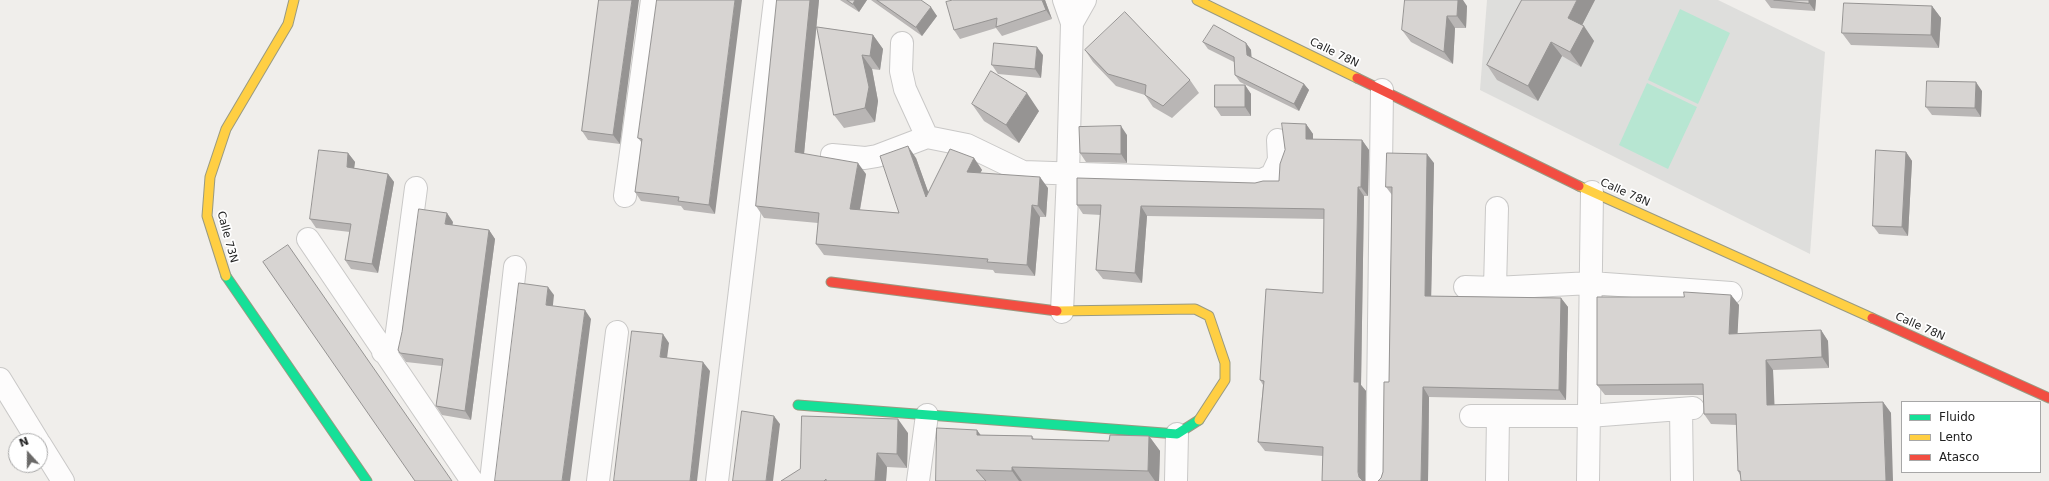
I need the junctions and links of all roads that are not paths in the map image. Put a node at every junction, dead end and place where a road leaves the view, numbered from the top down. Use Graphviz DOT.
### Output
graph roads {
  1 [pos="294,0"];
  2 [pos="652,0"];
  3 [pos="775,0"];
  4 [pos="1064,0"];
  5 [pos="1084,0"];
  6 [pos="1196,0"];
  7 [pos="1072,23"];
  8 [pos="902,43"];
  9 [pos="1382,90"];
  10 [pos="927,137"];
  11 [pos="1278,140"];
  12 [pos="832,155"];
  13 [pos="1068,174"];
  14 [pos="416,188"];
  15 [pos="1592,192"];
  16 [pos="625,196"];
  17 [pos="1497,208"];
  18 [pos="308,240"];
  19 [pos="515,267"];
  20 [pos="831,282"];
  21 [pos="1591,282"];
  22 [pos="1465,287"];
  23 [pos="1495,288"];
  24 [pos="1731,293"];
  25 [pos="1062,312"];
  26 [pos="617,332"];
  27 [pos="383,352"];
  28 [pos="0,379"];
  29 [pos="2049,398"];
  30 [pos="798,405"];
  31 [pos="927,414"];
  32 [pos="1471,416"];
  33 [pos="1498,416"];
  34 [pos="1589,416"];
  35 [pos="33,433"];
  36 [pos="1177,434"];
  37 [pos="48,457"];
  38 [pos="63,481"];
  39 [pos="367,481"];
  40 [pos="472,481"];
  41 [pos="491,481"];
  42 [pos="598,481"];
  43 [pos="717,481"];
  44 [pos="918,481"];
  45 [pos="1176,481"];
  46 [pos="1377,481"];
  47 [pos="1497,481"];
  48 [pos="1588,481"];
  49 [pos="1682,481"];
  1 -- 39 [label="street, Calle 73N"];
  2 -- 16 [label="street"];
  3 -- 43 [label="street"];
  4 -- 7 [label="street"];
  5 -- 7 [label="street"];
  6 -- 9 [label="street, Calle 78N"];
  7 -- 13 [label="street"];
  8 -- 10 [label="street"];
  9 -- 15 [label="street, Calle 78N"];
  9 -- 46 [label="street"];
  10 -- 12 [label="street"];
  10 -- 13 [label="street"];
  11 -- 13 [label="street"];
  13 -- 25 [label="street"];
  14 -- 27 [label="street"];
  15 -- 21 [label="street"];
  15 -- 29 [label="street, Calle 78N"];
  17 -- 23 [label="street"];
  18 -- 27 [label="street"];
  19 -- 41 [label="street"];
  20 -- 25 [label="street"];
  21 -- 23 [label="street"];
  21 -- 24 [label="street"];
  21 -- 34 [label="street"];
  22 -- 23 [label="street"];
  25 -- 36 [label="street"];
  26 -- 42 [label="street"];
  27 -- 40 [label="street"];
  28 -- 35 [label="street"];
  30 -- 31 [label="street"];
  31 -- 36 [label="street"];
  31 -- 44 [label="street"];
  32 -- 33 [label="street"];
  33 -- 34 [label="street"];
  33 -- 47 [label="street"];
  34 -- 48 [label="street"];
  34 -- 49 [label="street"];
  36 -- 45 [label="street"];
  37 -- 38 [label="street"];
}
